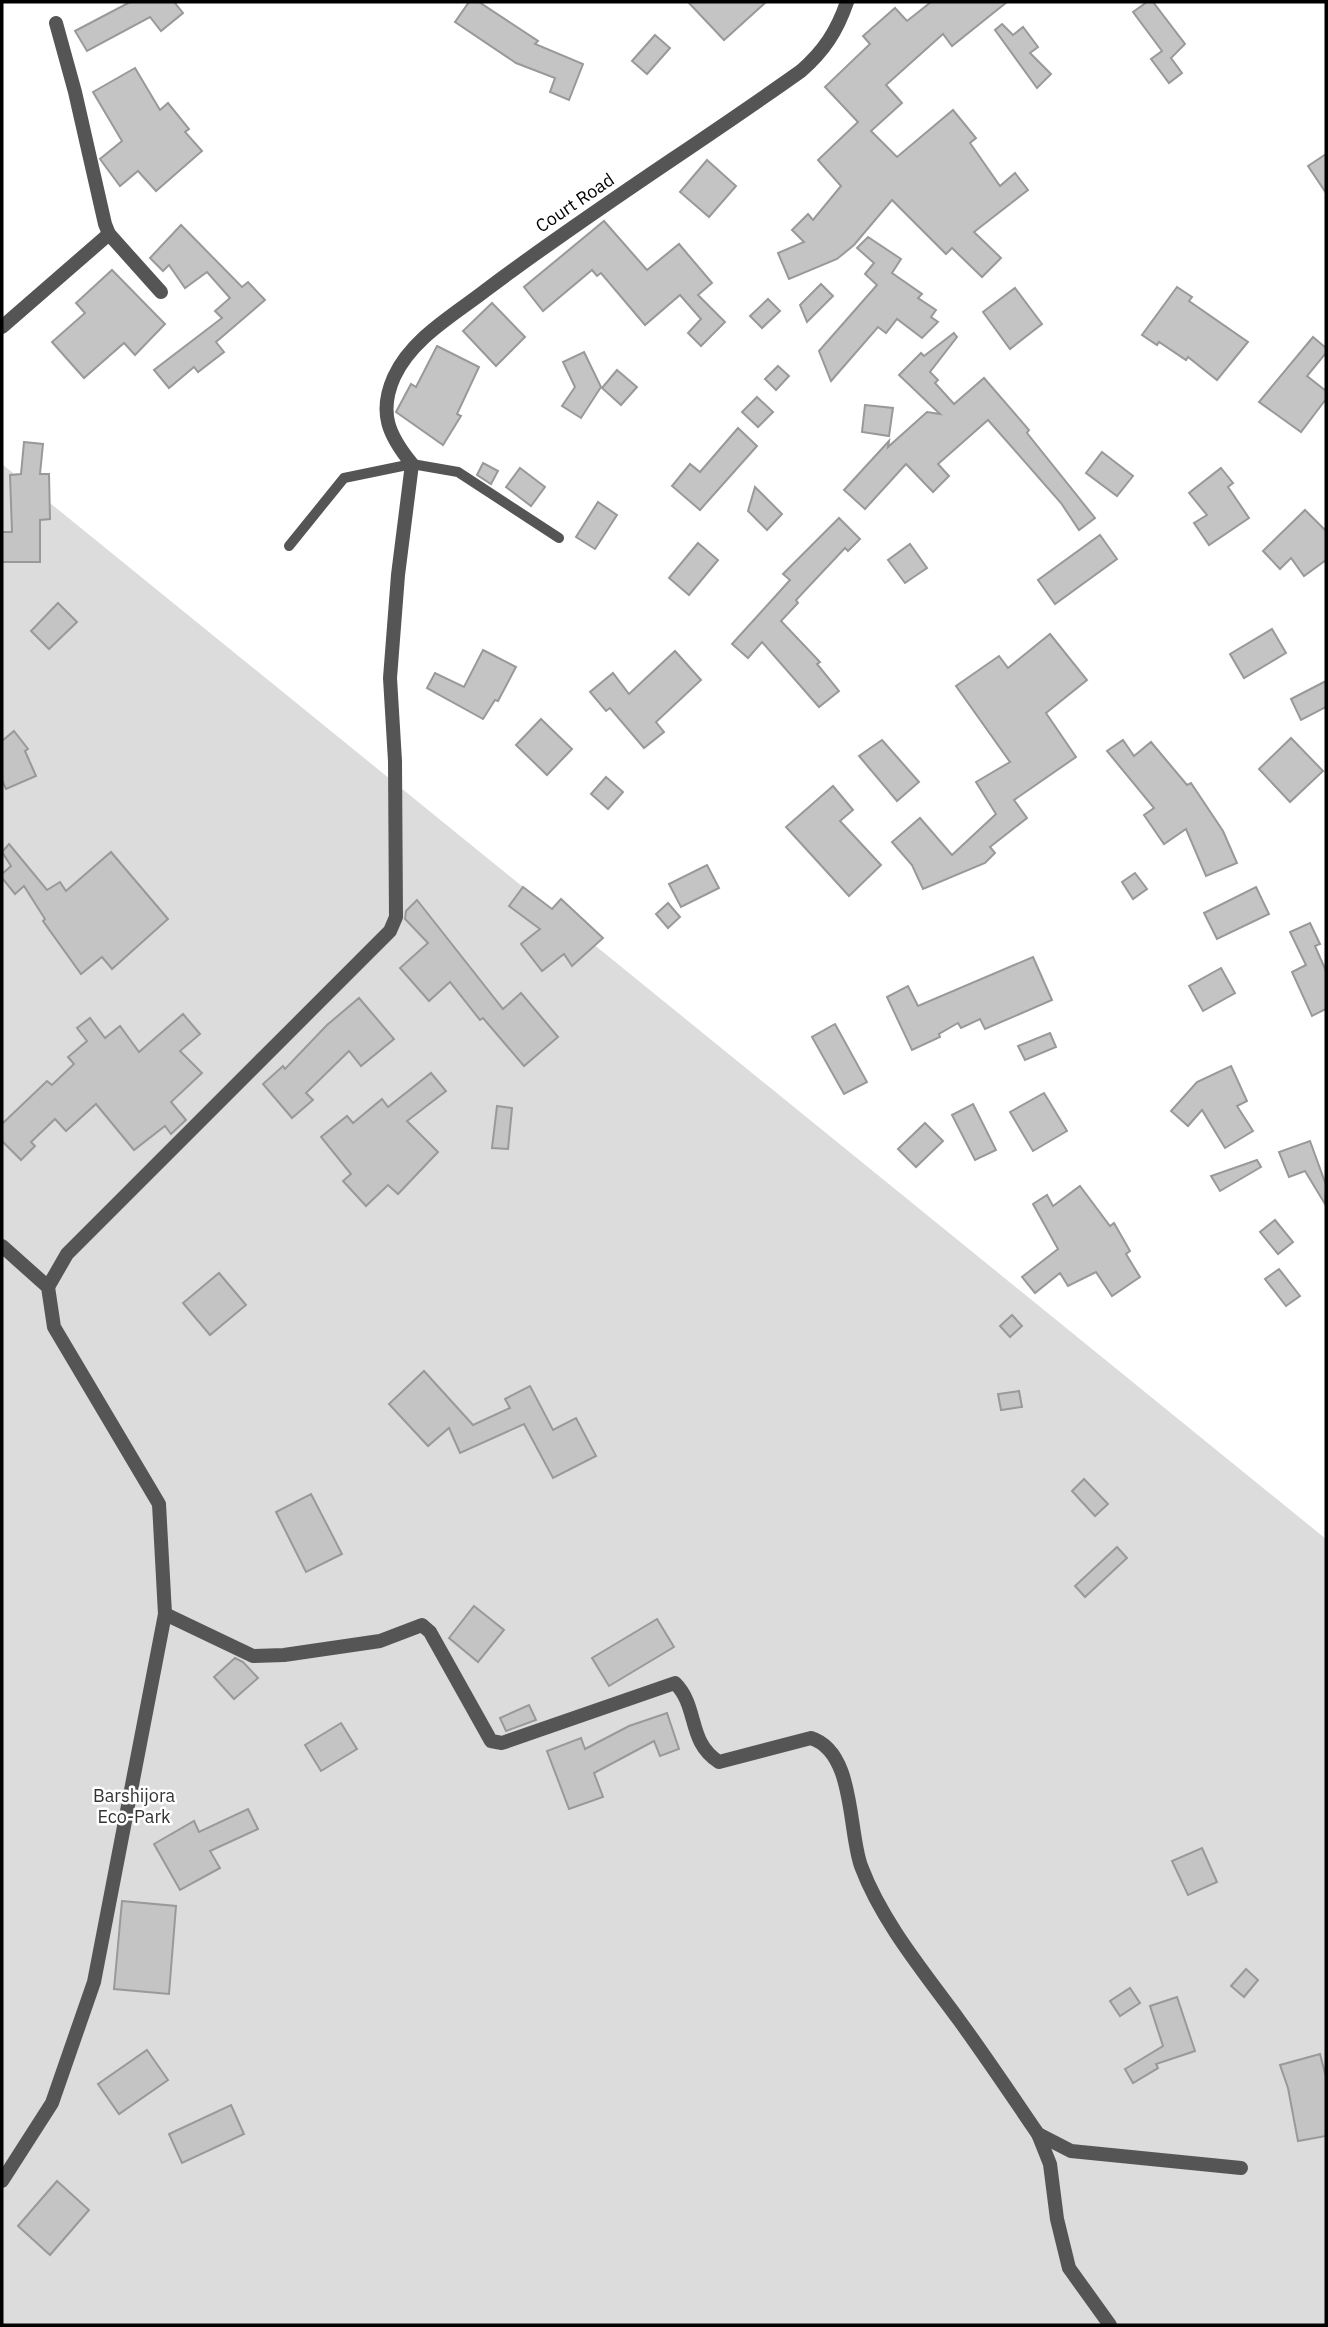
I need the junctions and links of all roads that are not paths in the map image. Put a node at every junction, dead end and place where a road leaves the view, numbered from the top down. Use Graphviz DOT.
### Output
graph roads {
  1 [pos="847,2"];
  2 [pos="56,23"];
  3 [pos="109,234"];
  4 [pos="162,292"];
  5 [pos="2,327"];
  6 [pos="412,464"];
  7 [pos="559,538"];
  8 [pos="289,546"];
  9 [pos="2,1246"];
  10 [pos="48,1287"];
  11 [pos="164,1614"];
  12 [pos="1038,2134"];
  13 [pos="1241,2168"];
  14 [pos="2,2181"];
  15 [pos="1110,2325"];
  1 -- 6 [label="street, Court Road"];
  2 -- 3 [label="street"];
  3 -- 4 [label="street"];
  3 -- 5 [label="street"];
  6 -- 7 [label="lane"];
  6 -- 8 [label="lane"];
  6 -- 10 [label="street"];
  9 -- 10 [label="street"];
  10 -- 11 [label="street"];
  11 -- 12 [label="street"];
  11 -- 14 [label="street"];
  12 -- 13 [label="street"];
  12 -- 15 [label="street"];
}
